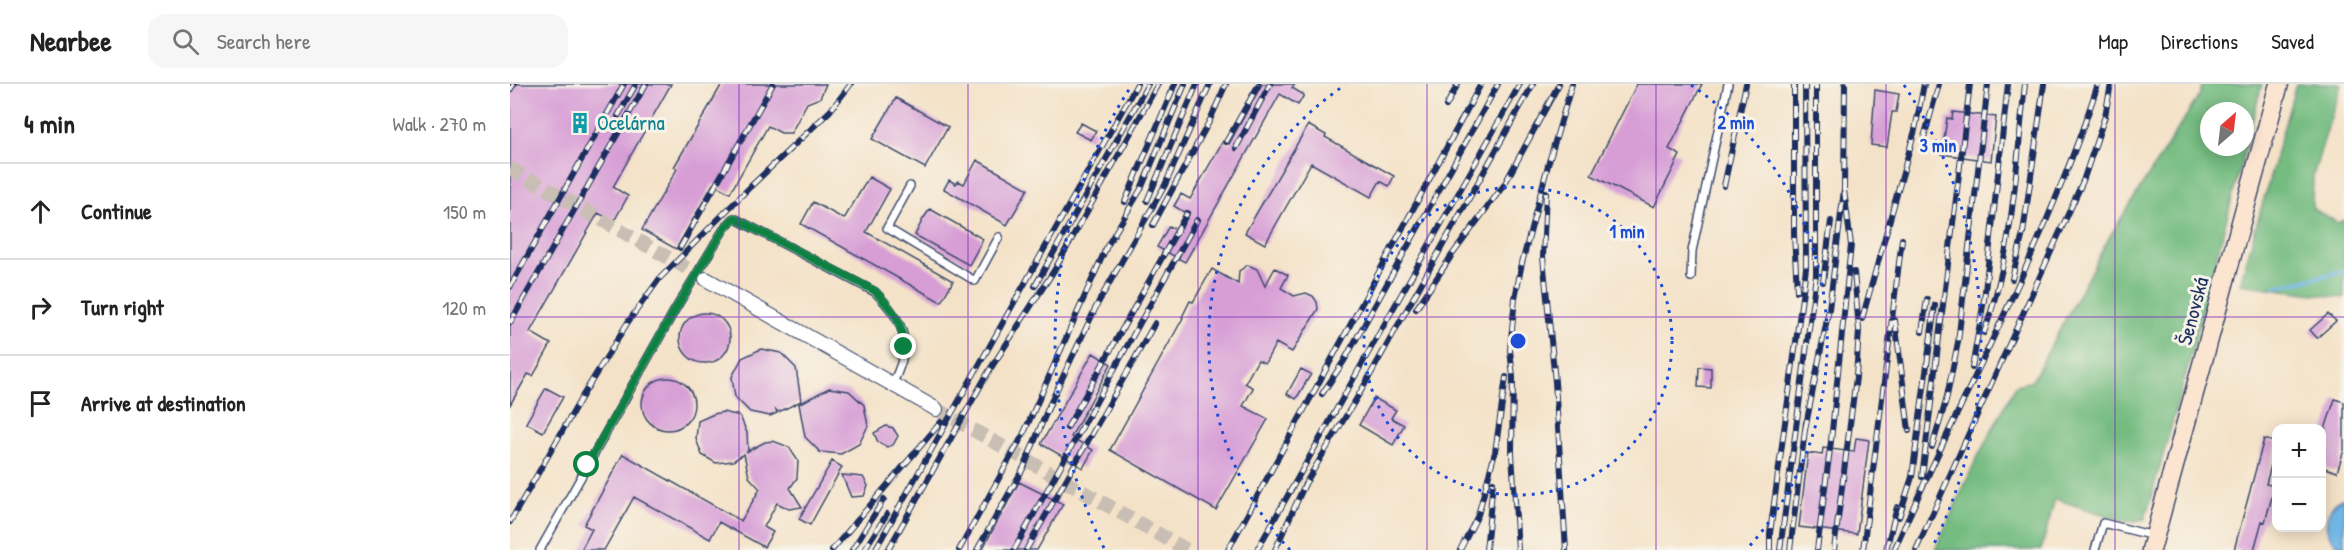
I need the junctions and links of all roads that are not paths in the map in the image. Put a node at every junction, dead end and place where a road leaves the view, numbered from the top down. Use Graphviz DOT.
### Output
graph roads {
  1 [pos="1728,84"];
  2 [pos="2279,84"];
  3 [pos="910,186"];
  4 [pos="999,237"];
  5 [pos="1691,278"];
  6 [pos="706,279"];
  7 [pos="892,384"];
  8 [pos="936,409"];
  9 [pos="2152,543"];
  10 [pos="540,550"];
  11 [pos="2095,550"];
  1 -- 5 [label="lane"];
  2 -- 9 [label="street, Šenovská"];
  3 -- 4 [label="lane"];
  6 -- 7 [label="street"];
  7 -- 8 [label="street"];
  7 -- 10 [label="lane"];
  9 -- 11 [label="lane"];
}
